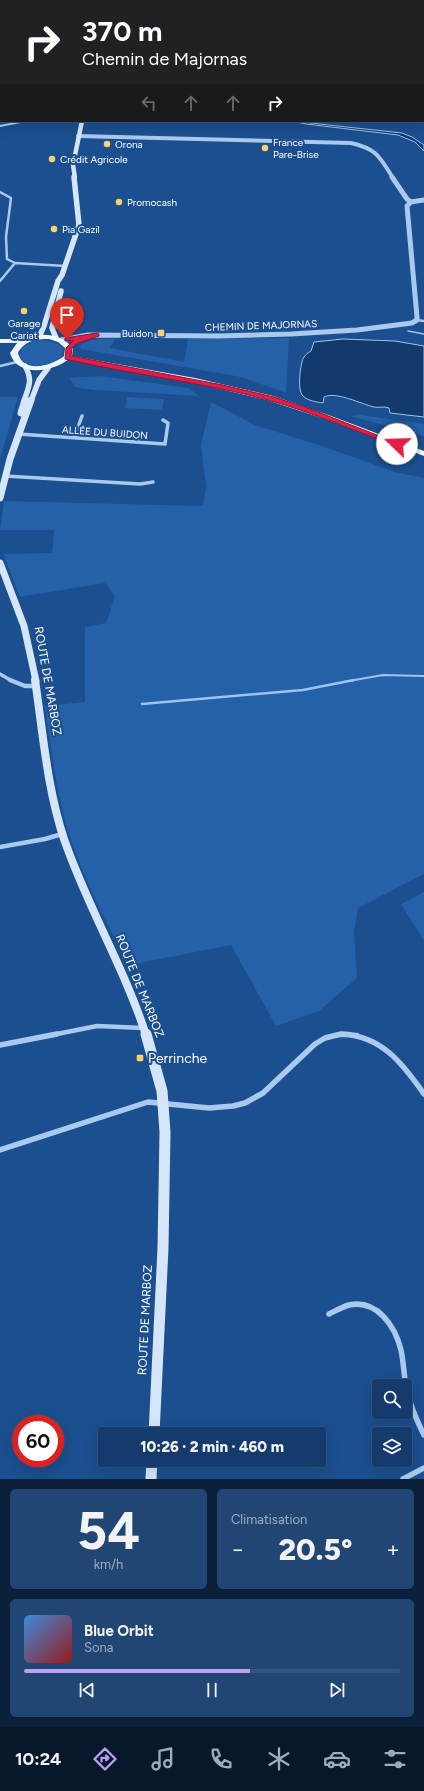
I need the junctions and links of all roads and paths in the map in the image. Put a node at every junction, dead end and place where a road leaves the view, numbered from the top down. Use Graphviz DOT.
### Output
graph roads {
  1 [pos="0,122"];
  2 [pos="21,122"];
  3 [pos="82,122"];
  4 [pos="7,125"];
  5 [pos="0,126"];
  6 [pos="78,136"];
  7 [pos="0,192"];
  8 [pos="424,200"];
  9 [pos="411,202"];
  10 [pos="15,263"];
  11 [pos="65,266"];
  12 [pos="62,275"];
  13 [pos="0,281"];
  14 [pos="417,320"];
  15 [pos="424,321"];
  16 [pos="97,335"];
  17 [pos="35,338"];
  18 [pos="58,339"];
  19 [pos="0,341"];
  20 [pos="25,341"];
  21 [pos="69,348"];
  22 [pos="7,349"];
  23 [pos="68,358"];
  24 [pos="17,362"];
  25 [pos="0,366"];
  26 [pos="25,366"];
  27 [pos="48,368"];
  28 [pos="82,416"];
  29 [pos="163,420"];
  30 [pos="17,434"];
  31 [pos="74,438"];
  32 [pos="424,454"];
  33 [pos="5,476"];
  34 [pos="153,482"];
  35 [pos="0,498"];
  36 [pos="0,563"];
  37 [pos="0,674"];
  38 [pos="36,686"];
  39 [pos="63,834"];
  40 [pos="0,847"];
  41 [pos="144,1028"];
  42 [pos="0,1045"];
  43 [pos="424,1094"];
  44 [pos="163,1101"];
  45 [pos="0,1150"];
  46 [pos="329,1314"];
  47 [pos="154,1427"];
  48 [pos="424,1435"];
  49 [pos="152,1467"];
  50 [pos="424,1468"];
  51 [pos="151,1479"];
  52 [pos="403,1479"];
  1 -- 4 [label="street"];
  2 -- 4 [label="street"];
  3 -- 6 [label="main road"];
  4 -- 5 [label="street"];
  6 -- 9 [label="street"];
  6 -- 11 [label="main road"];
  7 -- 10 [label="street"];
  8 -- 9 [label="street"];
  9 -- 14 [label="street"];
  10 -- 11 [label="street"];
  10 -- 13 [label="street"];
  11 -- 12 [label="main road"];
  12 -- 17 [label="main road"];
  12 -- 18 [label="main road"];
  14 -- 15 [label="street, CHEMIN DE MAJORNAS"];
  14 -- 16 [label="street, CHEMIN DE MAJORNAS"];
  16 -- 18 [label="street, CHEMIN DE MAJORNAS"];
  16 -- 21 [label="street, CHEMIN DE MAJORNAS"];
  17 -- 18 [label="main road"];
  17 -- 20 [label="main road"];
  18 -- 21 [label="main road"];
  19 -- 20 [label="main road"];
  20 -- 22 [label="main road"];
  21 -- 23 [label="main road"];
  22 -- 24 [label="main road"];
  23 -- 27 [label="main road"];
  23 -- 32 [label="main road"];
  24 -- 25 [label="street"];
  24 -- 26 [label="main road"];
  26 -- 27 [label="main road"];
  26 -- 30 [label="main road"];
  27 -- 30 [label="main road"];
  28 -- 31 [label="street"];
  29 -- 31 [label="street, ALLÉE DU BUIDON"];
  30 -- 31 [label="street, ALLÉE DU BUIDON"];
  30 -- 33 [label="main road"];
  33 -- 34 [label="street"];
  33 -- 35 [label="main road"];
  36 -- 38 [label="main road, ROUTE DE MARBOZ"];
  37 -- 38 [label="street"];
  38 -- 39 [label="main road, ROUTE DE MARBOZ"];
  39 -- 40 [label="street"];
  39 -- 41 [label="main road, ROUTE DE MARBOZ"];
  41 -- 42 [label="street"];
  41 -- 44 [label="main road, ROUTE DE MARBOZ"];
  43 -- 44 [label="street"];
  44 -- 45 [label="street"];
  44 -- 47 [label="main road, ROUTE DE MARBOZ"];
  46 -- 48 [label="street"];
  49 -- 51 [label="main road"];
  50 -- 52 [label="street"];
}
